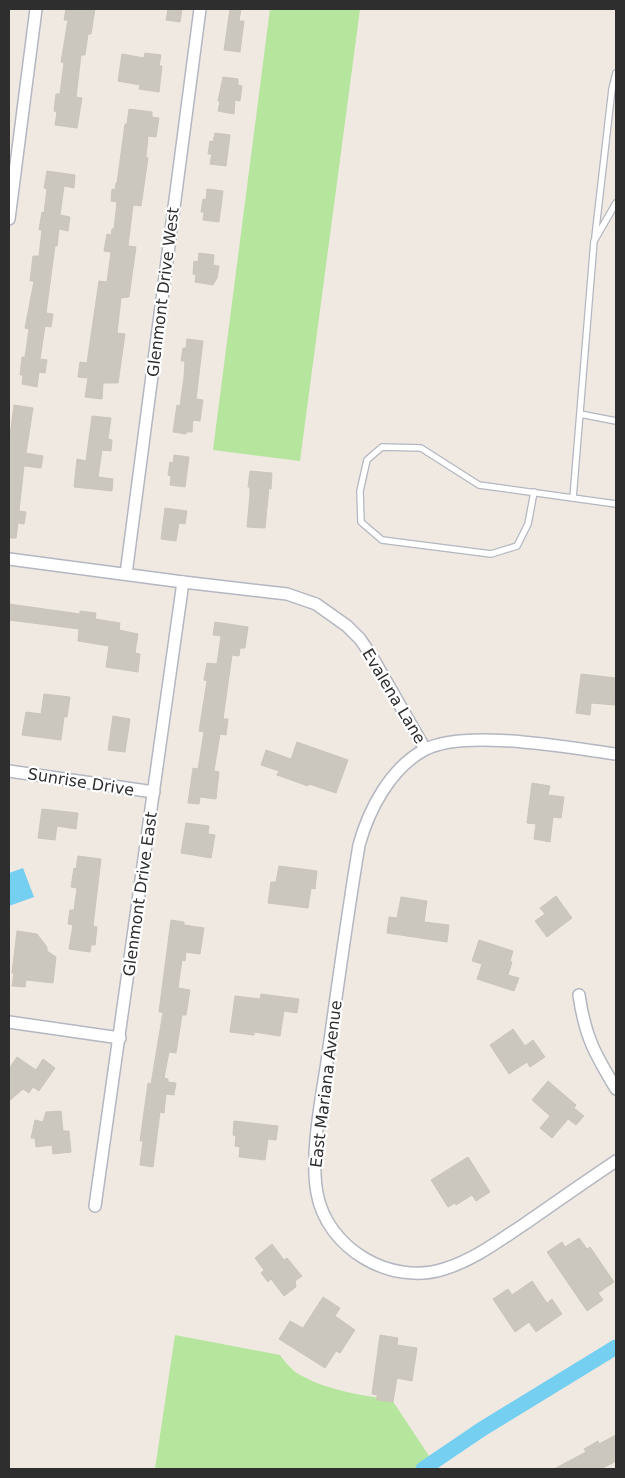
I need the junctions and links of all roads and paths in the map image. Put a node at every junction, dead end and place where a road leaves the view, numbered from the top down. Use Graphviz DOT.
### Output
graph roads {
  1 [pos="36,9"];
  2 [pos="200,9"];
  3 [pos="616,73"];
  4 [pos="616,203"];
  5 [pos="9,219"];
  6 [pos="594,241"];
  7 [pos="580,414"];
  8 [pos="616,420"];
  9 [pos="534,492"];
  10 [pos="573,498"];
  11 [pos="616,504"];
  12 [pos="9,559"];
  13 [pos="126,574"];
  14 [pos="183,582"];
  15 [pos="425,749"];
  16 [pos="616,754"];
  17 [pos="9,771"];
  18 [pos="154,792"];
  19 [pos="578,995"];
  20 [pos="9,1022"];
  21 [pos="120,1038"];
  22 [pos="616,1089"];
  23 [pos="616,1161"];
  24 [pos="95,1206"];
  1 -- 5 [label="street"];
  2 -- 13 [label="street, Glenmont Drive West"];
  3 -- 6 [label="lane"];
  4 -- 6 [label="lane"];
  6 -- 7 [label="lane"];
  7 -- 8 [label="lane"];
  7 -- 10 [label="lane"];
  9 -- 9 [label="lane"];
  9 -- 10 [label="lane"];
  10 -- 11 [label="lane"];
  12 -- 13 [label="street, Evalena Lane"];
  13 -- 14 [label="street, Evalena Lane"];
  14 -- 15 [label="street, Evalena Lane"];
  14 -- 18 [label="street, Glenmont Drive East"];
  15 -- 16 [label="street, Evalena Lane"];
  15 -- 23 [label="street, East Mariana Avenue"];
  17 -- 18 [label="street, Sunrise Drive"];
  18 -- 21 [label="street, Glenmont Drive East"];
  19 -- 22 [label="street"];
  20 -- 21 [label="street"];
  21 -- 24 [label="street, Glenmont Drive East"];
}
